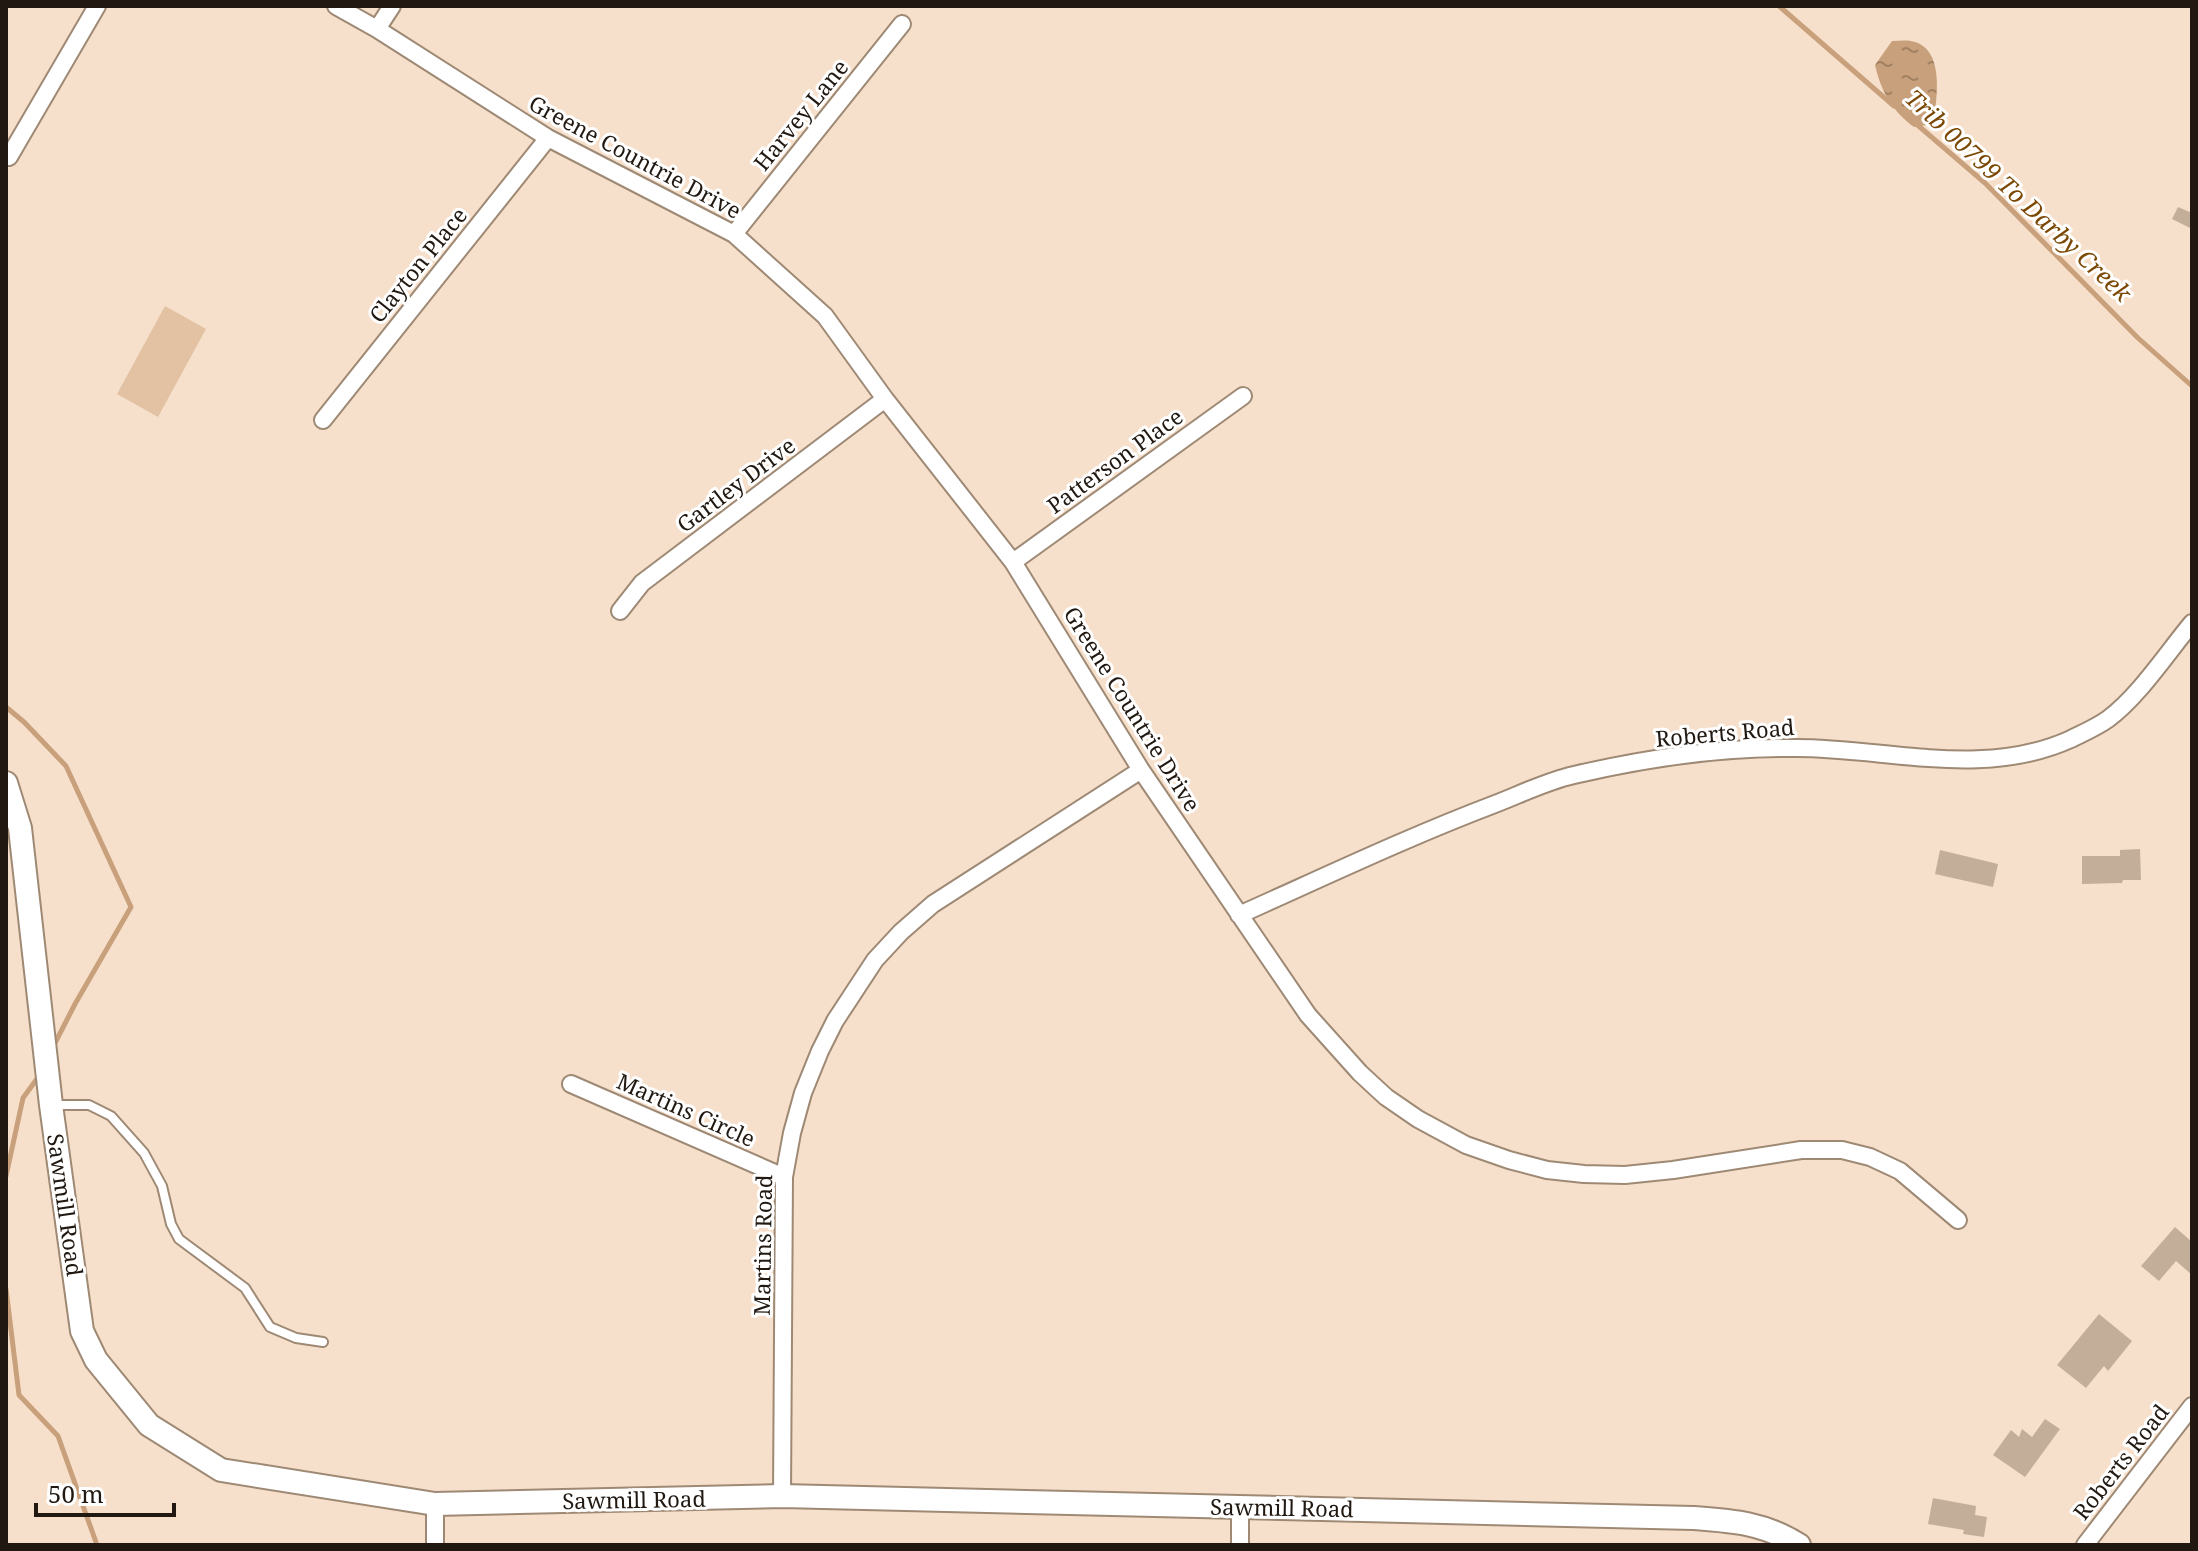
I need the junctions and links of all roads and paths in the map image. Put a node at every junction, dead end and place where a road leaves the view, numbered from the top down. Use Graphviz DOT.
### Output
graph roads {
  1 [pos="97,6"];
  2 [pos="336,6"];
  3 [pos="392,6"];
  4 [pos="902,24"];
  5 [pos="377,29"];
  6 [pos="548,138"];
  7 [pos="9,157"];
  8 [pos="734,234"];
  9 [pos="1243,396"];
  10 [pos="885,399"];
  11 [pos="323,420"];
  12 [pos="1013,562"];
  13 [pos="620,611"];
  14 [pos="2192,623"];
  15 [pos="1141,770"];
  16 [pos="6,783"];
  17 [pos="1239,915"];
  18 [pos="571,1084"];
  19 [pos="51,1105"];
  20 [pos="784,1177"];
  21 [pos="1958,1220"];
  22 [pos="323,1342"];
  23 [pos="2192,1406"];
  24 [pos="782,1496"];
  25 [pos="435,1504"];
  26 [pos="1240,1507"];
  27 [pos="435,1545"];
  28 [pos="1240,1545"];
  29 [pos="1799,1545"];
  30 [pos="2085,1545"];
  1 -- 7 [label="street"];
  2 -- 5 [label="street, Greene Countrie Drive"];
  3 -- 5 [label="street"];
  4 -- 8 [label="street, Harvey Lane"];
  5 -- 6 [label="street, Greene Countrie Drive"];
  6 -- 8 [label="street, Greene Countrie Drive"];
  6 -- 11 [label="street, Clayton Place"];
  8 -- 10 [label="street, Greene Countrie Drive"];
  9 -- 12 [label="street, Patterson Place"];
  10 -- 12 [label="street, Greene Countrie Drive"];
  10 -- 13 [label="street, Gartley Drive"];
  12 -- 15 [label="street, Greene Countrie Drive"];
  14 -- 17 [label="street, Roberts Road"];
  15 -- 17 [label="street, Greene Countrie Drive"];
  15 -- 20 [label="street, Martins Road"];
  16 -- 19 [label="street, Sawmill Road"];
  17 -- 21 [label="street, Greene Countrie Drive"];
  18 -- 20 [label="street, Martins Circle"];
  19 -- 22 [label="lane"];
  19 -- 25 [label="street, Sawmill Road"];
  20 -- 24 [label="street, Martins Road"];
  23 -- 30 [label="street, Roberts Road"];
  24 -- 25 [label="street, Sawmill Road"];
  24 -- 26 [label="street, Sawmill Road"];
  25 -- 27 [label="street"];
  26 -- 28 [label="street"];
  26 -- 29 [label="street, Sawmill Road"];
}
